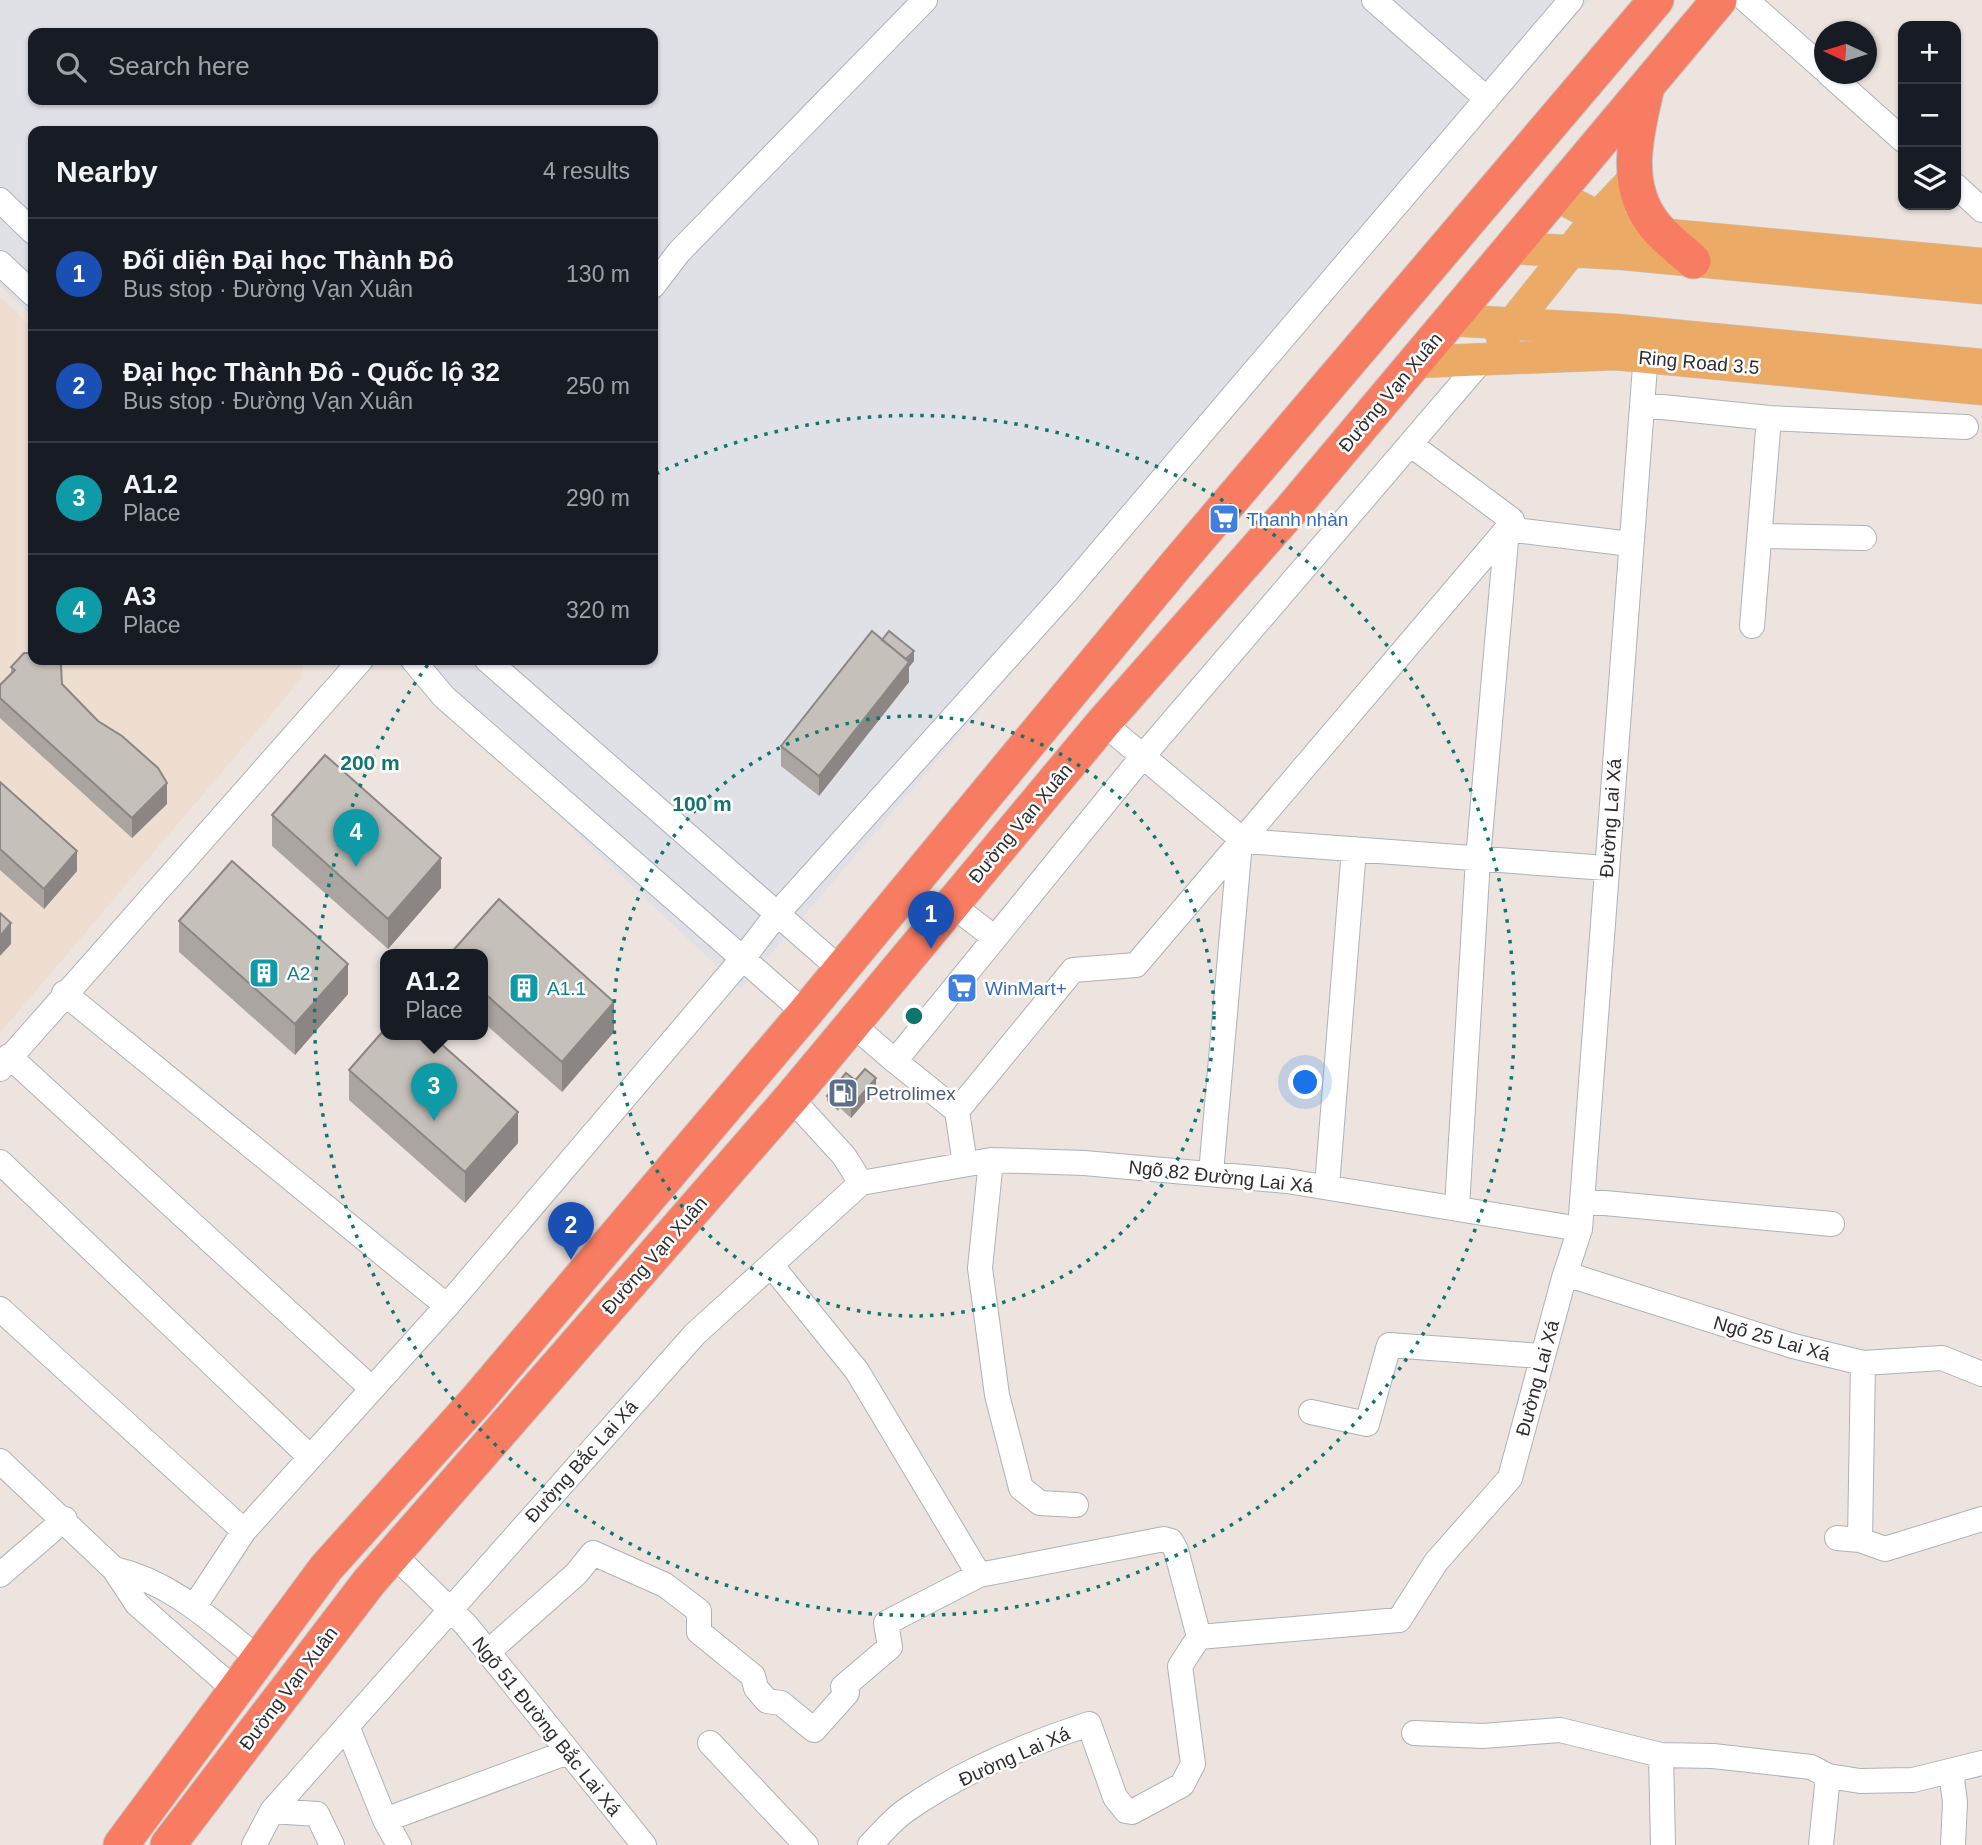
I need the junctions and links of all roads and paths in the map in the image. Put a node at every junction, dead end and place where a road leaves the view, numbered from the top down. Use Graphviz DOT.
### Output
graph roads {
  1 [pos="925,0"];
  2 [pos="1374,0"];
  3 [pos="1570,0"];
  4 [pos="1656,0"];
  5 [pos="1720,0"];
  6 [pos="1746,0"];
  7 [pos="1814,60"];
  8 [pos="1840,84"];
  9 [pos="1647,86"];
  10 [pos="1487,99"];
  11 [pos="1898,136"];
  12 [pos="1635,178"];
  13 [pos="1961,190"];
  14 [pos="1555,195"];
  15 [pos="1982,209"];
  16 [pos="4,211"];
  17 [pos="1598,217"];
  18 [pos="28,228"];
  19 [pos="1665,235"];
  20 [pos="1511,248"];
  21 [pos="1570,251"];
  22 [pos="1693,261"];
  23 [pos="0,262"];
  24 [pos="1982,264"];
  25 [pos="658,279"];
  26 [pos="1982,288"];
  27 [pos="28,289"];
  28 [pos="1450,320"];
  29 [pos="1512,324"];
  30 [pos="1647,345"];
  31 [pos="1483,359"];
  32 [pos="1416,362"];
  33 [pos="1982,365"];
  34 [pos="1982,389"];
  35 [pos="1643,405"];
  36 [pos="1769,418"];
  37 [pos="1966,427"];
  38 [pos="1410,444"];
  39 [pos="1253,478"];
  40 [pos="1291,510"];
  41 [pos="1507,529"];
  42 [pos="1761,536"];
  43 [pos="1864,538"];
  44 [pos="1631,544"];
  45 [pos="1752,626"];
  46 [pos="357,665"];
  47 [pos="417,665"];
  48 [pos="493,665"];
  49 [pos="1103,723"];
  50 [pos="1143,756"];
  51 [pos="1242,841"];
  52 [pos="1354,849"];
  53 [pos="1478,859"];
  54 [pos="1606,868"];
  55 [pos="952,905"];
  56 [pos="777,914"];
  57 [pos="995,938"];
  58 [pos="744,957"];
  59 [pos="839,968"];
  60 [pos="64,993"];
  61 [pos="805,1013"];
  62 [pos="852,1025"];
  63 [pos="895,1061"];
  64 [pos="4,1062"];
  65 [pos="792,1098"];
  66 [pos="957,1111"];
  67 [pos="991,1160"];
  68 [pos="0,1162"];
  69 [pos="965,1164"];
  70 [pos="1211,1173"];
  71 [pos="861,1183"];
  72 [pos="1327,1186"];
  73 [pos="1583,1201"];
  74 [pos="1457,1207"];
  75 [pos="1832,1224"];
  76 [pos="1580,1229"];
  77 [pos="772,1266"];
  78 [pos="1566,1274"];
  79 [pos="447,1306"];
  80 [pos="0,1309"];
  81 [pos="1542,1356"];
  82 [pos="1863,1363"];
  83 [pos="1982,1374"];
  84 [pos="371,1388"];
  85 [pos="1311,1412"];
  86 [pos="310,1457"];
  87 [pos="0,1461"];
  88 [pos="1076,1505"];
  89 [pos="65,1519"];
  90 [pos="1982,1519"];
  91 [pos="244,1531"];
  92 [pos="393,1553"];
  93 [pos="114,1569"];
  94 [pos="0,1575"];
  95 [pos="979,1576"];
  96 [pos="194,1607"];
  97 [pos="450,1607"];
  98 [pos="1199,1637"];
  99 [pos="488,1652"];
  100 [pos="259,1659"];
  101 [pos="236,1691"];
  102 [pos="347,1726"];
  103 [pos="1414,1733"];
  104 [pos="710,1743"];
  105 [pos="568,1752"];
  106 [pos="1661,1755"];
  107 [pos="1982,1763"];
  108 [pos="1951,1773"];
  109 [pos="1828,1776"];
  110 [pos="272,1811"];
  111 [pos="385,1820"];
  112 [pos="121,1845"];
  113 [pos="168,1845"];
  114 [pos="254,1845"];
  115 [pos="332,1845"];
  116 [pos="399,1845"];
  117 [pos="643,1845"];
  118 [pos="806,1845"];
  119 [pos="870,1845"];
  120 [pos="1663,1845"];
  121 [pos="1821,1845"];
  122 [pos="1953,1845"];
  1 -- 25 [label="street"];
  2 -- 10 [label="street"];
  3 -- 10 [label="street"];
  4 -- 39 [label="highway, Đường Vạn Xuân"];
  5 -- 9 [label="highway, Đường Vạn Xuân"];
  6 -- 7 [label="street"];
  8 -- 11 [label="street"];
  9 -- 12 [label="highway"];
  9 -- 14 [label="highway, Đường Vạn Xuân"];
  10 -- 56 [label="street"];
  12 -- 17 [label="main road"];
  12 -- 19 [label="highway"];
  13 -- 15 [label="street"];
  14 -- 17 [label="main road"];
  14 -- 20 [label="highway, Đường Vạn Xuân"];
  16 -- 18 [label="street"];
  17 -- 19 [label="main road"];
  17 -- 21 [label="main road"];
  19 -- 22 [label="highway"];
  19 -- 24 [label="main road"];
  20 -- 21 [label="main road"];
  20 -- 28 [label="highway, Đường Vạn Xuân"];
  21 -- 22 [label="main road"];
  21 -- 29 [label="main road"];
  22 -- 26 [label="main road"];
  23 -- 27 [label="street"];
  28 -- 29 [label="main road, Ring Road 3.5"];
  28 -- 32 [label="highway, Đường Vạn Xuân"];
  29 -- 30 [label="main road, Ring Road 3.5"];
  29 -- 31 [label="main road"];
  30 -- 31 [label="main road, Ring Road 3.5"];
  30 -- 33 [label="main road, Ring Road 3.5"];
  30 -- 34 [label="main road, Ring Road 3.5"];
  30 -- 35 [label="street, Đường Lai Xá"];
  31 -- 32 [label="main road, Ring Road 3.5"];
  31 -- 38 [label="street"];
  32 -- 40 [label="highway, Đường Vạn Xuân"];
  35 -- 36 [label="street"];
  35 -- 44 [label="street, Đường Lai Xá"];
  36 -- 37 [label="street"];
  36 -- 42 [label="street"];
  38 -- 41 [label="street"];
  38 -- 50 [label="street"];
  39 -- 40 [label="highway"];
  39 -- 59 [label="highway, Đường Vạn Xuân"];
  40 -- 49 [label="highway, Đường Vạn Xuân"];
  41 -- 44 [label="street"];
  41 -- 51 [label="street"];
  41 -- 53 [label="street"];
  42 -- 43 [label="street"];
  42 -- 45 [label="street"];
  44 -- 54 [label="street, Đường Lai Xá"];
  46 -- 60 [label="street"];
  47 -- 58 [label="street"];
  48 -- 56 [label="street"];
  49 -- 50 [label="street"];
  49 -- 55 [label="highway, Đường Vạn Xuân"];
  50 -- 51 [label="street"];
  50 -- 57 [label="street"];
  51 -- 52 [label="street"];
  51 -- 66 [label="street"];
  51 -- 70 [label="street"];
  52 -- 53 [label="street"];
  52 -- 72 [label="street"];
  53 -- 54 [label="street"];
  53 -- 74 [label="street"];
  54 -- 73 [label="street, Đường Lai Xá"];
  55 -- 57 [label="street"];
  55 -- 62 [label="highway, Đường Vạn Xuân"];
  56 -- 58 [label="street"];
  56 -- 59 [label="street"];
  57 -- 63 [label="street"];
  58 -- 61 [label="street"];
  58 -- 79 [label="street"];
  59 -- 61 [label="highway, Đường Vạn Xuân"];
  60 -- 64 [label="street"];
  60 -- 79 [label="street"];
  61 -- 100 [label="highway, Đường Vạn Xuân"];
  62 -- 63 [label="street"];
  62 -- 65 [label="highway, Đường Vạn Xuân"];
  63 -- 66 [label="street"];
  64 -- 84 [label="street"];
  65 -- 71 [label="street"];
  65 -- 92 [label="highway, Đường Vạn Xuân"];
  66 -- 69 [label="street"];
  67 -- 69 [label="street, Ngõ 82 Đường Lai Xá"];
  67 -- 70 [label="street, Ngõ 82 Đường Lai Xá"];
  67 -- 88 [label="street"];
  68 -- 86 [label="street"];
  69 -- 71 [label="street, Ngõ 82 Đường Lai Xá"];
  70 -- 72 [label="street, Ngõ 82 Đường Lai Xá"];
  71 -- 77 [label="street, Đường Bắc Lai Xá"];
  72 -- 74 [label="street, Ngõ 82 Đường Lai Xá"];
  73 -- 75 [label="street"];
  73 -- 76 [label="street, Đường Lai Xá"];
  74 -- 76 [label="street, Ngõ 82 Đường Lai Xá"];
  76 -- 78 [label="street, Đường Lai Xá"];
  77 -- 95 [label="street"];
  77 -- 97 [label="street, Đường Bắc Lai Xá"];
  78 -- 81 [label="street, Đường Lai Xá"];
  78 -- 82 [label="street, Ngõ 25 Lai Xá"];
  79 -- 84 [label="street"];
  80 -- 91 [label="street"];
  81 -- 85 [label="street"];
  81 -- 98 [label="street, Đường Lai Xá"];
  82 -- 83 [label="street, Ngõ 25 Lai Xá"];
  82 -- 90 [label="street"];
  84 -- 86 [label="street"];
  86 -- 91 [label="street"];
  87 -- 89 [label="street"];
  89 -- 93 [label="street"];
  89 -- 94 [label="street"];
  91 -- 96 [label="street"];
  92 -- 97 [label="street, Ngõ 51 Đường Bắc Lai Xá"];
  92 -- 113 [label="highway, Đường Vạn Xuân"];
  93 -- 96 [label="street"];
  93 -- 101 [label="street"];
  95 -- 98 [label="street"];
  95 -- 99 [label="street"];
  96 -- 100 [label="street"];
  97 -- 99 [label="street, Ngõ 51 Đường Bắc Lai Xá"];
  97 -- 102 [label="street, Đường Bắc Lai Xá"];
  98 -- 119 [label="street, Đường Lai Xá"];
  99 -- 105 [label="street, Ngõ 51 Đường Bắc Lai Xá"];
  100 -- 101 [label="highway, Đường Vạn Xuân"];
  101 -- 112 [label="highway, Đường Vạn Xuân"];
  102 -- 110 [label="street, Đường Bắc Lai Xá"];
  102 -- 111 [label="street"];
  103 -- 106 [label="street"];
  104 -- 118 [label="street"];
  105 -- 111 [label="street"];
  105 -- 117 [label="street, Ngõ 51 Đường Bắc Lai Xá"];
  106 -- 109 [label="street"];
  106 -- 120 [label="street"];
  107 -- 108 [label="street"];
  108 -- 109 [label="street"];
  108 -- 122 [label="street"];
  109 -- 121 [label="street"];
  110 -- 114 [label="street, Đường Bắc Lai Xá"];
  110 -- 115 [label="street"];
  111 -- 116 [label="street"];
}
